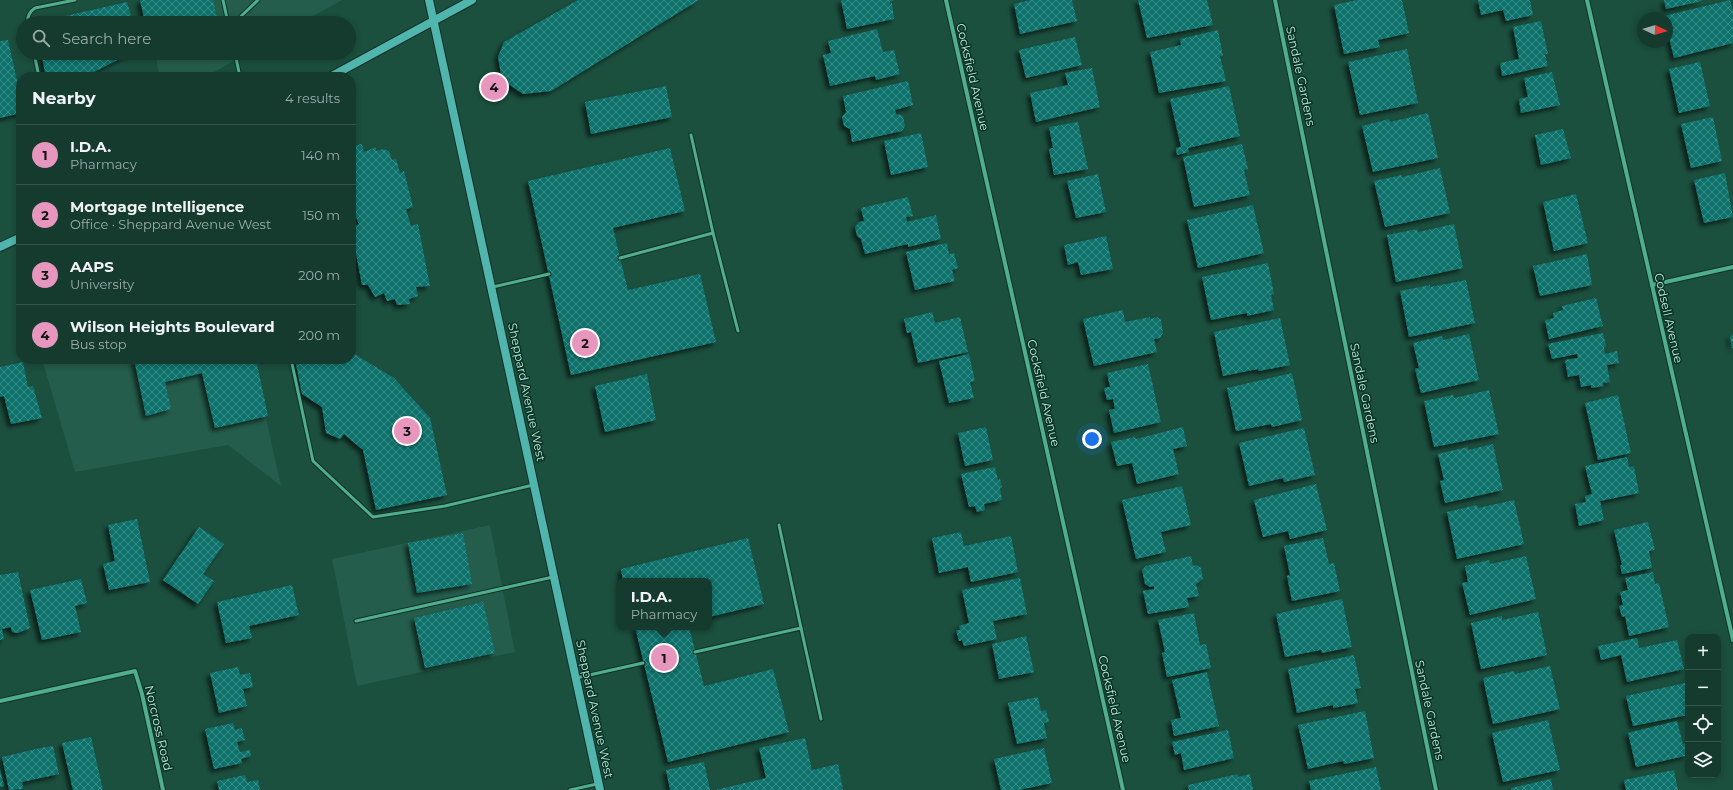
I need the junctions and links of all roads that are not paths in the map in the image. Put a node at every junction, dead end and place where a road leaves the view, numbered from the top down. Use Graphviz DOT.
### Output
graph roads {
  1 [pos="75,0"];
  2 [pos="223,0"];
  3 [pos="258,0"];
  4 [pos="429,0"];
  5 [pos="472,0"];
  6 [pos="946,0"];
  7 [pos="1275,0"];
  8 [pos="1587,0"];
  9 [pos="29,16"];
  10 [pos="226,16"];
  11 [pos="241,16"];
  12 [pos="433,20"];
  13 [pos="35,60"];
  14 [pos="236,60"];
  15 [pos="38,72"];
  16 [pos="239,72"];
  17 [pos="340,72"];
  18 [pos="691,135"];
  19 [pos="713,233"];
  20 [pos="16,239"];
  21 [pos="0,247"];
  22 [pos="620,258"];
  23 [pos="1733,266"];
  24 [pos="549,274"];
  25 [pos="1652,285"];
  26 [pos="491,287"];
  27 [pos="738,331"];
  28 [pos="292,364"];
  29 [pos="534,484"];
  30 [pos="779,525"];
  31 [pos="554,577"];
  32 [pos="356,621"];
  33 [pos="801,628"];
  34 [pos="1733,640"];
  35 [pos="695,652"];
  36 [pos="643,663"];
  37 [pos="576,678"];
  38 [pos="0,701"];
  39 [pos="822,719"];
  40 [pos="600,787"];
  41 [pos="163,790"];
  42 [pos="570,790"];
  43 [pos="1123,790"];
  44 [pos="1436,790"];
  1 -- 9 [label="lane"];
  2 -- 10 [label="lane"];
  3 -- 11 [label="lane"];
  4 -- 12 [label="main road, Sheppard Avenue West"];
  5 -- 12 [label="main road"];
  6 -- 43 [label="street, Cocksfield Avenue"];
  7 -- 44 [label="street, Sandale Gardens"];
  8 -- 25 [label="street, Codsell Avenue"];
  12 -- 17 [label="main road"];
  12 -- 26 [label="main road, Sheppard Avenue West"];
  13 -- 15 [label="lane"];
  14 -- 16 [label="lane"];
  18 -- 19 [label="lane"];
  19 -- 22 [label="lane"];
  19 -- 27 [label="lane"];
  20 -- 21 [label="main road"];
  23 -- 25 [label="street"];
  24 -- 26 [label="lane"];
  25 -- 34 [label="street, Codsell Avenue"];
  26 -- 29 [label="main road, Sheppard Avenue West"];
  28 -- 29 [label="lane"];
  29 -- 31 [label="main road, Sheppard Avenue West"];
  30 -- 33 [label="lane"];
  31 -- 32 [label="lane"];
  31 -- 37 [label="main road, Sheppard Avenue West"];
  33 -- 35 [label="lane"];
  33 -- 39 [label="lane"];
  36 -- 37 [label="lane"];
  37 -- 40 [label="main road, Sheppard Avenue West"];
  38 -- 41 [label="street, Norcross Road"];
  40 -- 42 [label="lane"];
}
